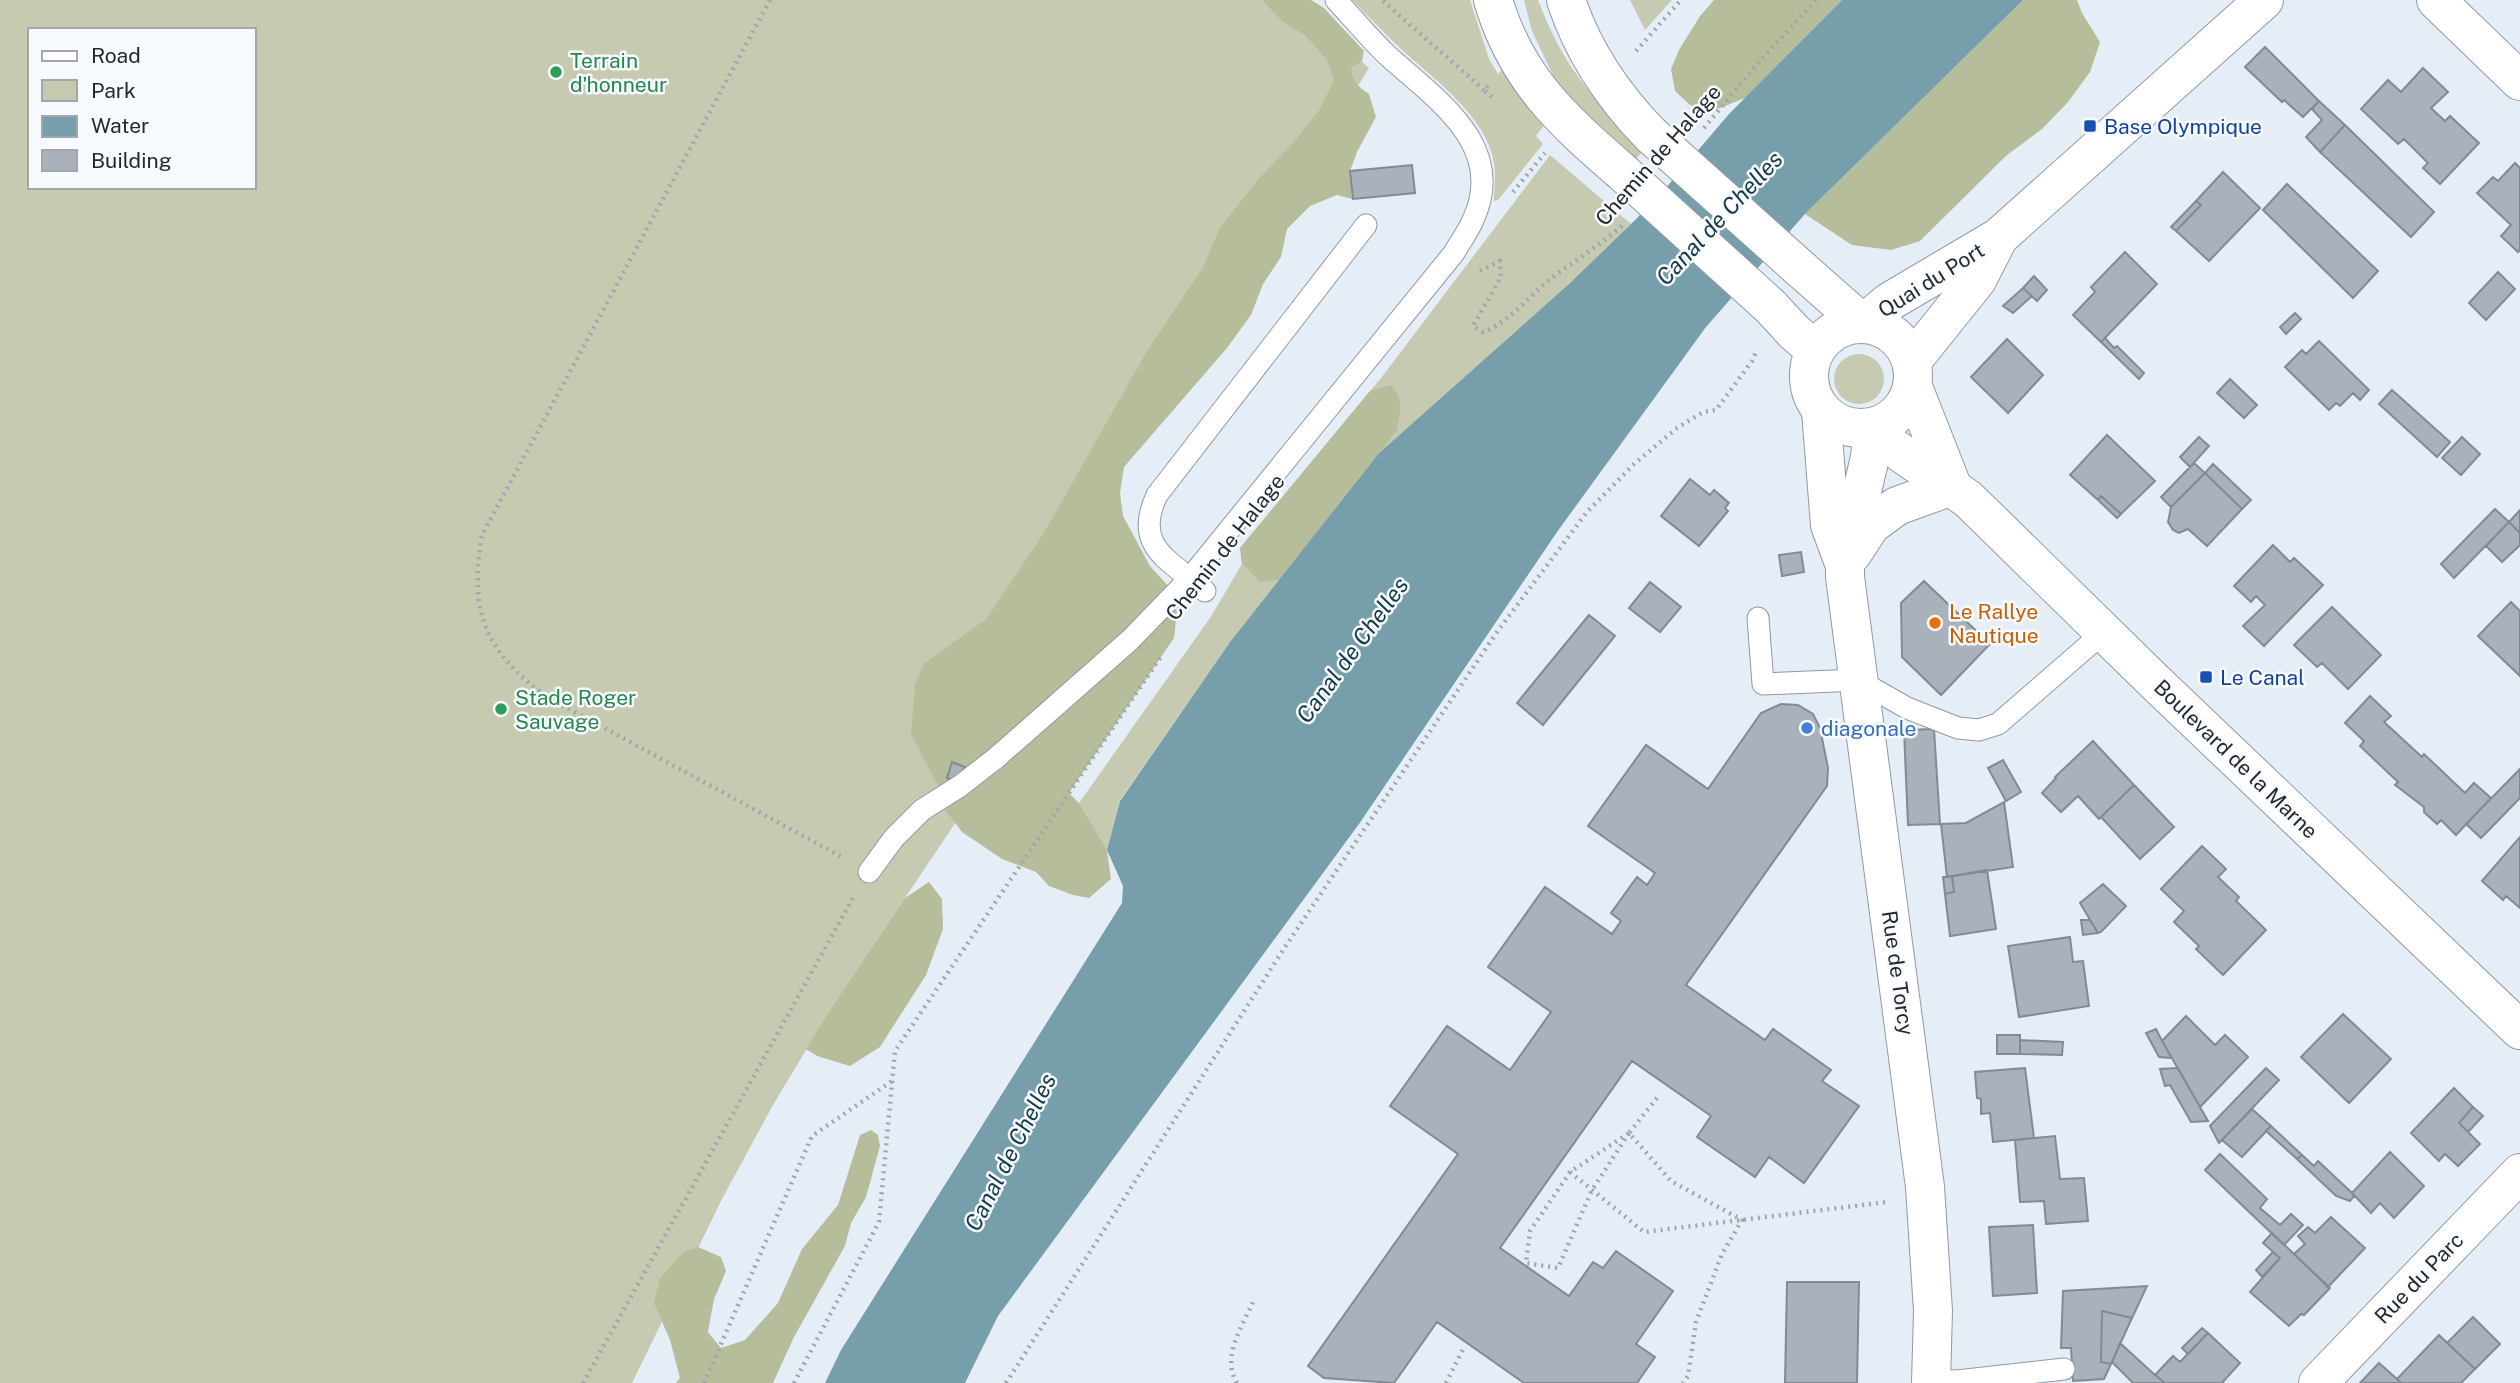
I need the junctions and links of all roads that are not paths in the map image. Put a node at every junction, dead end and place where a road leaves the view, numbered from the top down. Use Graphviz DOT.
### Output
graph roads {
  1 [pos="1336,0"];
  2 [pos="1493,0"];
  3 [pos="1566,0"];
  4 [pos="2264,0"];
  5 [pos="2435,0"];
  6 [pos="2520,81"];
  7 [pos="1366,225"];
  8 [pos="1999,237"];
  9 [pos="1863,324"];
  10 [pos="1815,351"];
  11 [pos="1912,374"];
  12 [pos="1821,411"];
  13 [pos="1873,427"];
  14 [pos="1952,486"];
  15 [pos="1845,565"];
  16 [pos="1197,584"];
  17 [pos="1758,618"];
  18 [pos="2104,632"];
  19 [pos="1858,680"];
  20 [pos="869,872"];
  21 [pos="2520,1030"];
  22 [pos="2520,1173"];
  23 [pos="2064,1369"];
  24 [pos="1931,1382"];
  25 [pos="2318,1383"];
  1 -- 16 [label="lane"];
  2 -- 10 [label="street, bridge"];
  3 -- 9 [label="street, bridge"];
  4 -- 8 [label="street, Quai du Port"];
  5 -- 6 [label="street"];
  7 -- 16 [label="lane"];
  8 -- 9 [label="street, Quai du Port"];
  8 -- 11 [label="street, Quai du Port"];
  9 -- 10 [label="street"];
  9 -- 11 [label="street"];
  10 -- 12 [label="street"];
  11 -- 13 [label="street"];
  11 -- 14 [label="street, Boulevard de la Marne"];
  12 -- 13 [label="street"];
  12 -- 15 [label="street, Rue de Torcy"];
  13 -- 14 [label="street, Boulevard de la Marne"];
  13 -- 15 [label="street, Rue de Torcy"];
  14 -- 15 [label="street"];
  14 -- 18 [label="street, Boulevard de la Marne"];
  15 -- 19 [label="street, Rue de Torcy"];
  16 -- 20 [label="lane"];
  17 -- 19 [label="lane"];
  18 -- 19 [label="lane"];
  18 -- 21 [label="street, Boulevard de la Marne"];
  19 -- 24 [label="street, Rue de Torcy"];
  22 -- 25 [label="street, Rue du Parc"];
  23 -- 24 [label="lane"];
}
